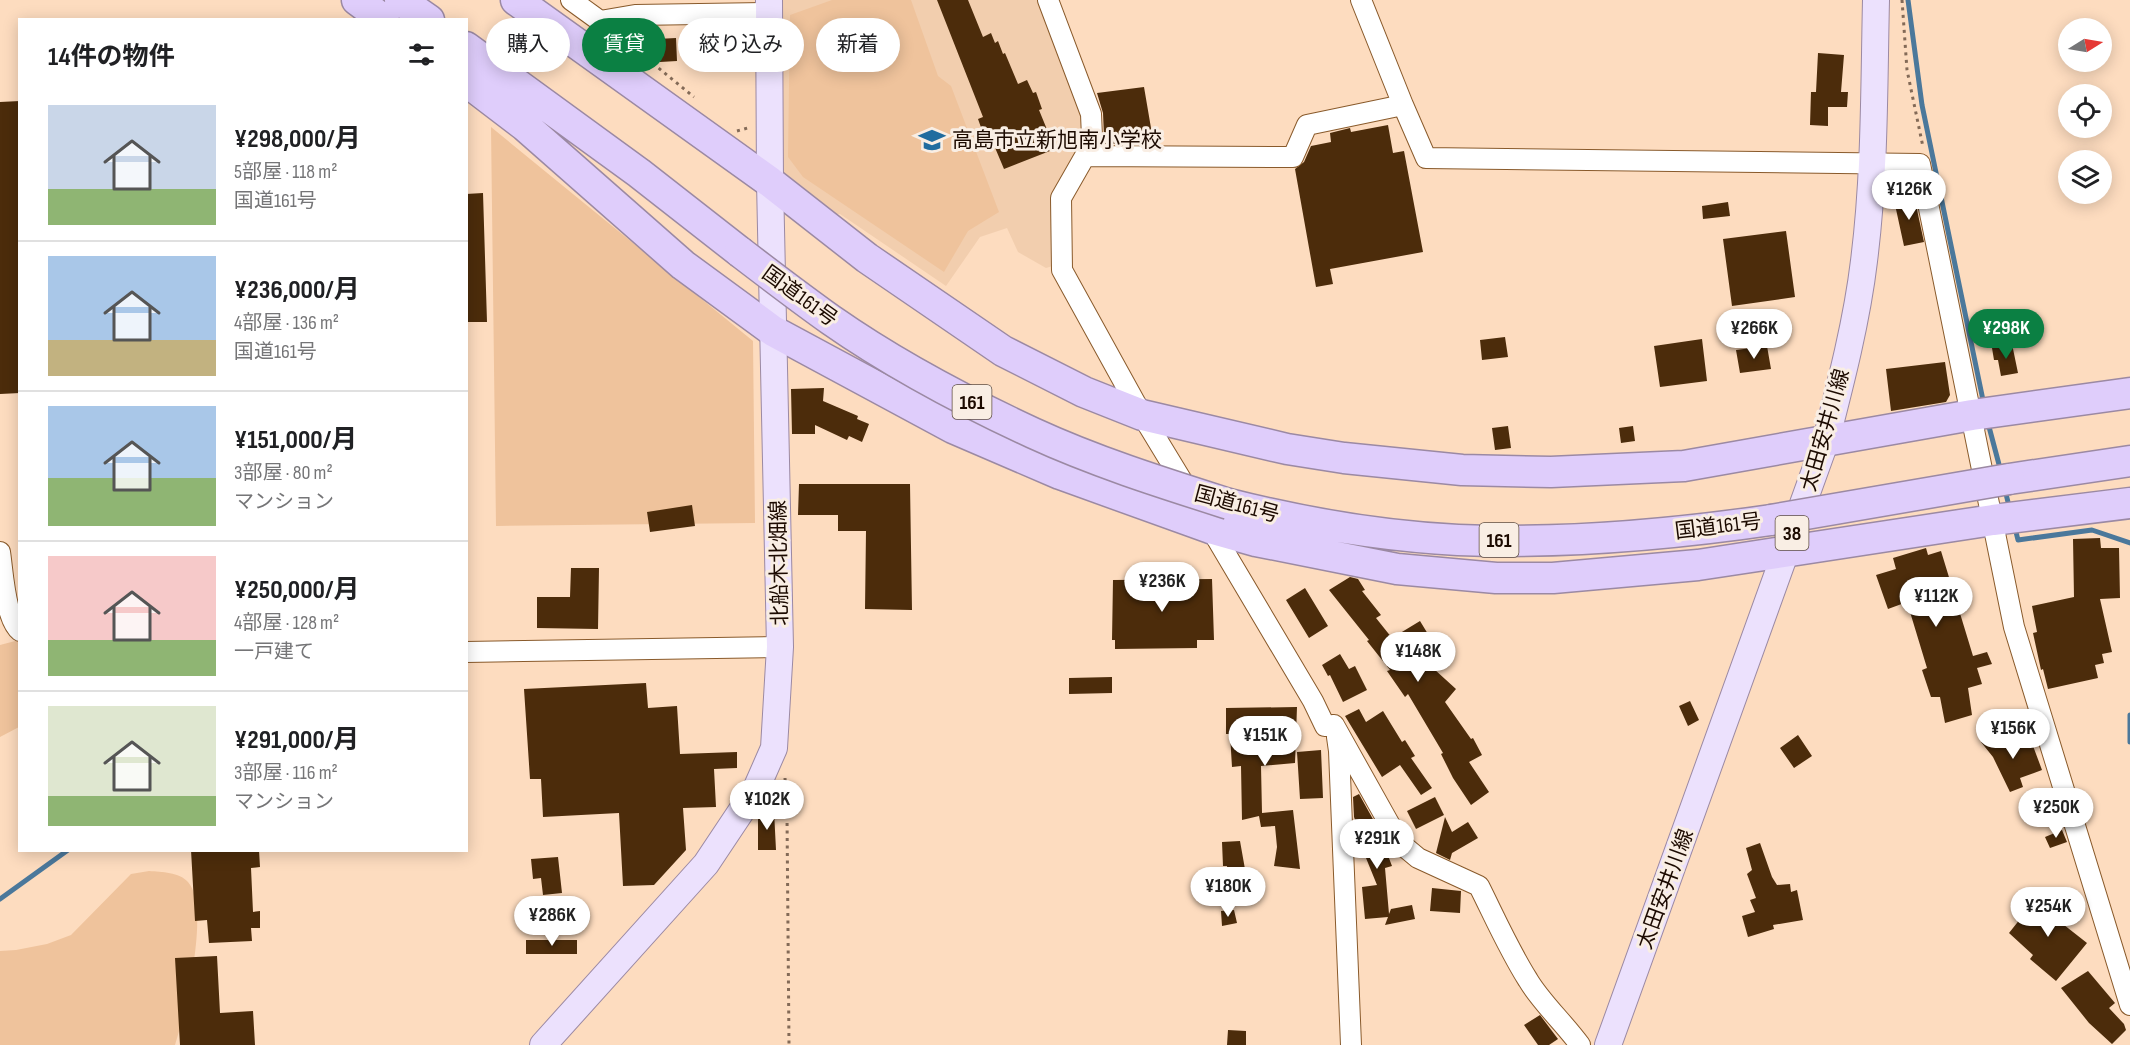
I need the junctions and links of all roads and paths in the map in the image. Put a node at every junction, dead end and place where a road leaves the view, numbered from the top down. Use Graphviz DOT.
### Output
graph roads {
  1 [pos="357,0"];
  2 [pos="400,0"];
  3 [pos="516,0"];
  4 [pos="571,0"];
  5 [pos="1048,0"];
  6 [pos="1360,0"];
  7 [pos="1876,0"];
  8 [pos="1902,0"];
  9 [pos="770,6"];
  10 [pos="381,18"];
  11 [pos="426,18"];
  12 [pos="596,18"];
  13 [pos="618,18"];
  14 [pos="468,48"];
  15 [pos="663,72"];
  16 [pos="468,83"];
  17 [pos="700,102"];
  18 [pos="1402,105"];
  19 [pos="769,123"];
  20 [pos="736,131"];
  21 [pos="1085,156"];
  22 [pos="1873,163"];
  23 [pos="1920,164"];
  24 [pos="770,182"];
  25 [pos="773,331"];
  26 [pos="2130,393"];
  27 [pos="1142,415"];
  28 [pos="1972,415"];
  29 [pos="1826,440"];
  30 [pos="2130,461"];
  31 [pos="2130,503"];
  32 [pos="1993,520"];
  33 [pos="1210,528"];
  34 [pos="1786,551"];
  35 [pos="0,552"];
  36 [pos="18,630"];
  37 [pos="780,647"];
  38 [pos="468,652"];
  39 [pos="1334,725"];
  40 [pos="774,748"];
  41 [pos="2130,1005"];
  42 [pos="543,1045"];
  43 [pos="789,1045"];
  44 [pos="1351,1045"];
  45 [pos="1580,1045"];
  46 [pos="1608,1045"];
  1 -- 10 [label="highway"];
  2 -- 11 [label="highway"];
  3 -- 24 [label="highway"];
  4 -- 12 [label="street"];
  5 -- 21 [label="street"];
  6 -- 18 [label="street"];
  7 -- 22 [label="main road, 太田安井川線 / 38"];
  8 -- 23 [label="path"];
  9 -- 13 [label="street"];
  9 -- 19 [label="main road, 北船木北畑線"];
  14 -- 30 [label="highway, 国道161号 / 161, bridge"];
  15 -- 17 [label="path"];
  16 -- 25 [label="highway"];
  18 -- 21 [label="street"];
  18 -- 22 [label="street"];
  19 -- 20 [label="path"];
  19 -- 24 [label="main road, 北船木北畑線"];
  21 -- 27 [label="street"];
  22 -- 23 [label="street"];
  22 -- 29 [label="main road, 太田安井川線 / 38"];
  23 -- 28 [label="street"];
  24 -- 25 [label="main road, 北船木北畑線"];
  24 -- 27 [label="highway"];
  25 -- 33 [label="highway"];
  25 -- 37 [label="main road, 北船木北畑線"];
  26 -- 28 [label="highway"];
  27 -- 29 [label="highway"];
  27 -- 33 [label="street"];
  28 -- 29 [label="highway"];
  28 -- 32 [label="street"];
  29 -- 34 [label="main road, 太田安井川線 / 38"];
  31 -- 32 [label="highway"];
  32 -- 34 [label="highway"];
  32 -- 41 [label="street"];
  33 -- 34 [label="highway"];
  33 -- 39 [label="street"];
  34 -- 46 [label="main road, 太田安井川線 / 38"];
  35 -- 36 [label="street"];
  37 -- 38 [label="street"];
  37 -- 40 [label="main road, 北船木北畑線"];
  39 -- 44 [label="street"];
  39 -- 45 [label="street"];
  40 -- 42 [label="main road, 北船木北畑線"];
  40 -- 43 [label="path"];
}
